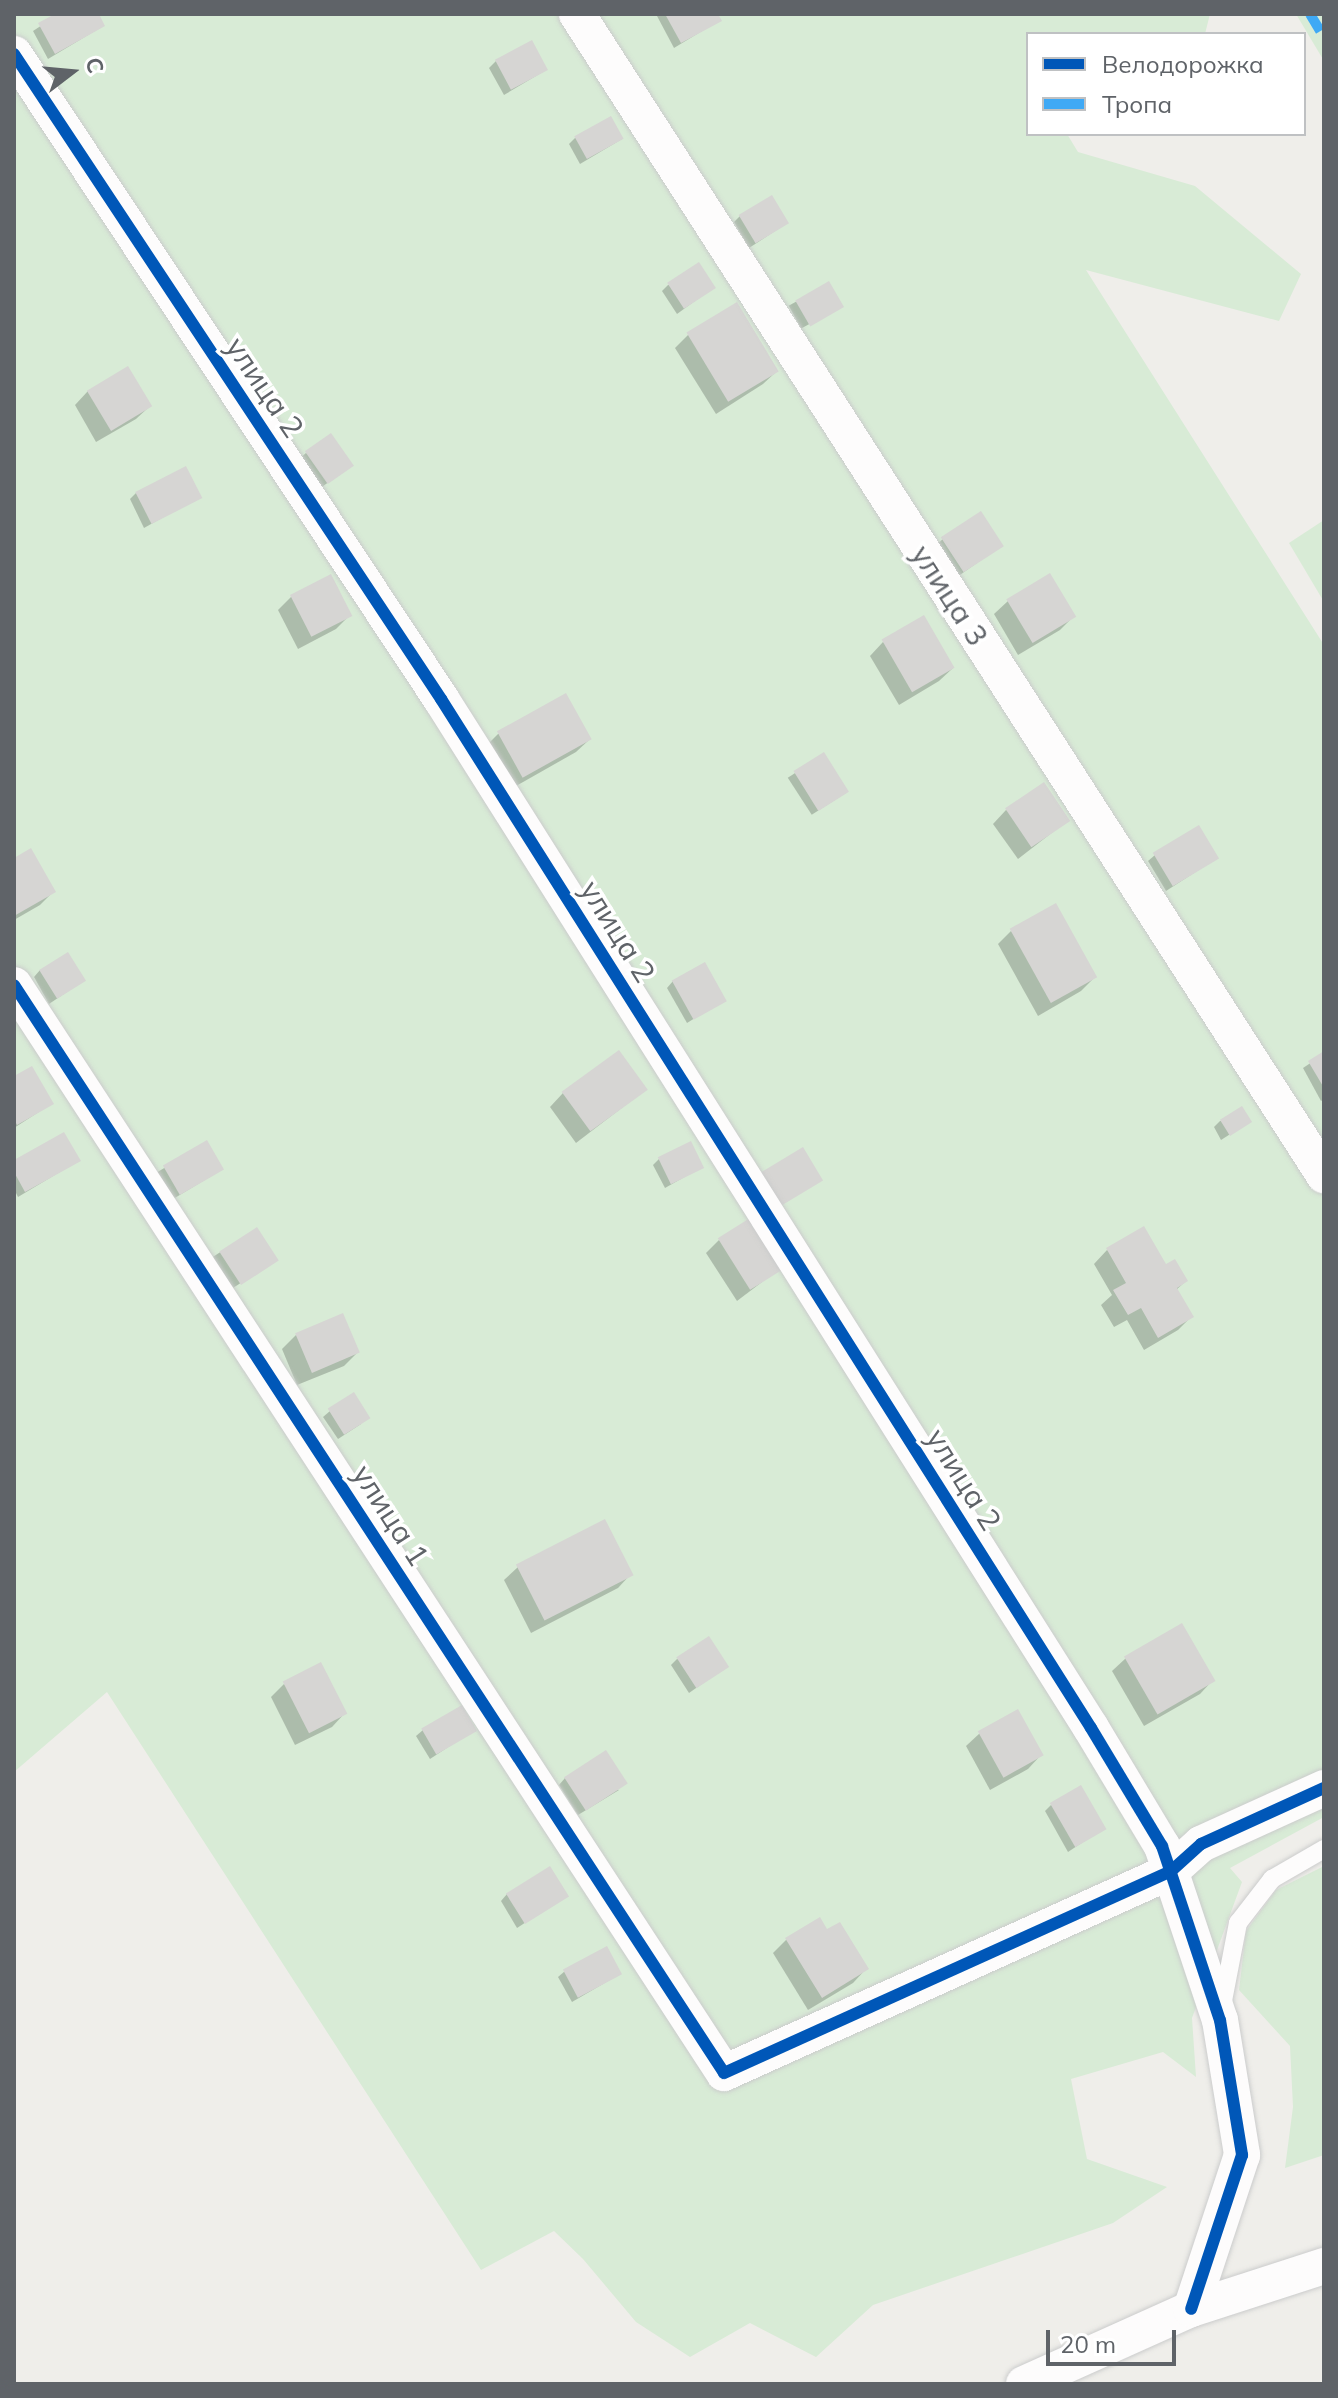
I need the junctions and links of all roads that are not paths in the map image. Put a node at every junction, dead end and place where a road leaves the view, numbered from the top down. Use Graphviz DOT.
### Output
graph roads {
  1 [pos="577,14"];
  2 [pos="14,54"];
  3 [pos="14,985"];
  4 [pos="1324,1175"];
  5 [pos="1324,1788"];
  6 [pos="1324,1849"];
  7 [pos="1166,1859"];
  8 [pos="1220,2020"];
  9 [pos="1324,2266"];
  10 [pos="1191,2309"];
  11 [pos="1024,2384"];
  1 -- 4 [label="street, улица 3"];
  2 -- 7 [label="street, улица 2"];
  3 -- 7 [label="street, улица 1"];
  5 -- 7 [label="street"];
  6 -- 8 [label="lane"];
  7 -- 8 [label="street, улица 2"];
  8 -- 10 [label="street, улица 2"];
  9 -- 10 [label="street"];
  10 -- 11 [label="street"];
}
